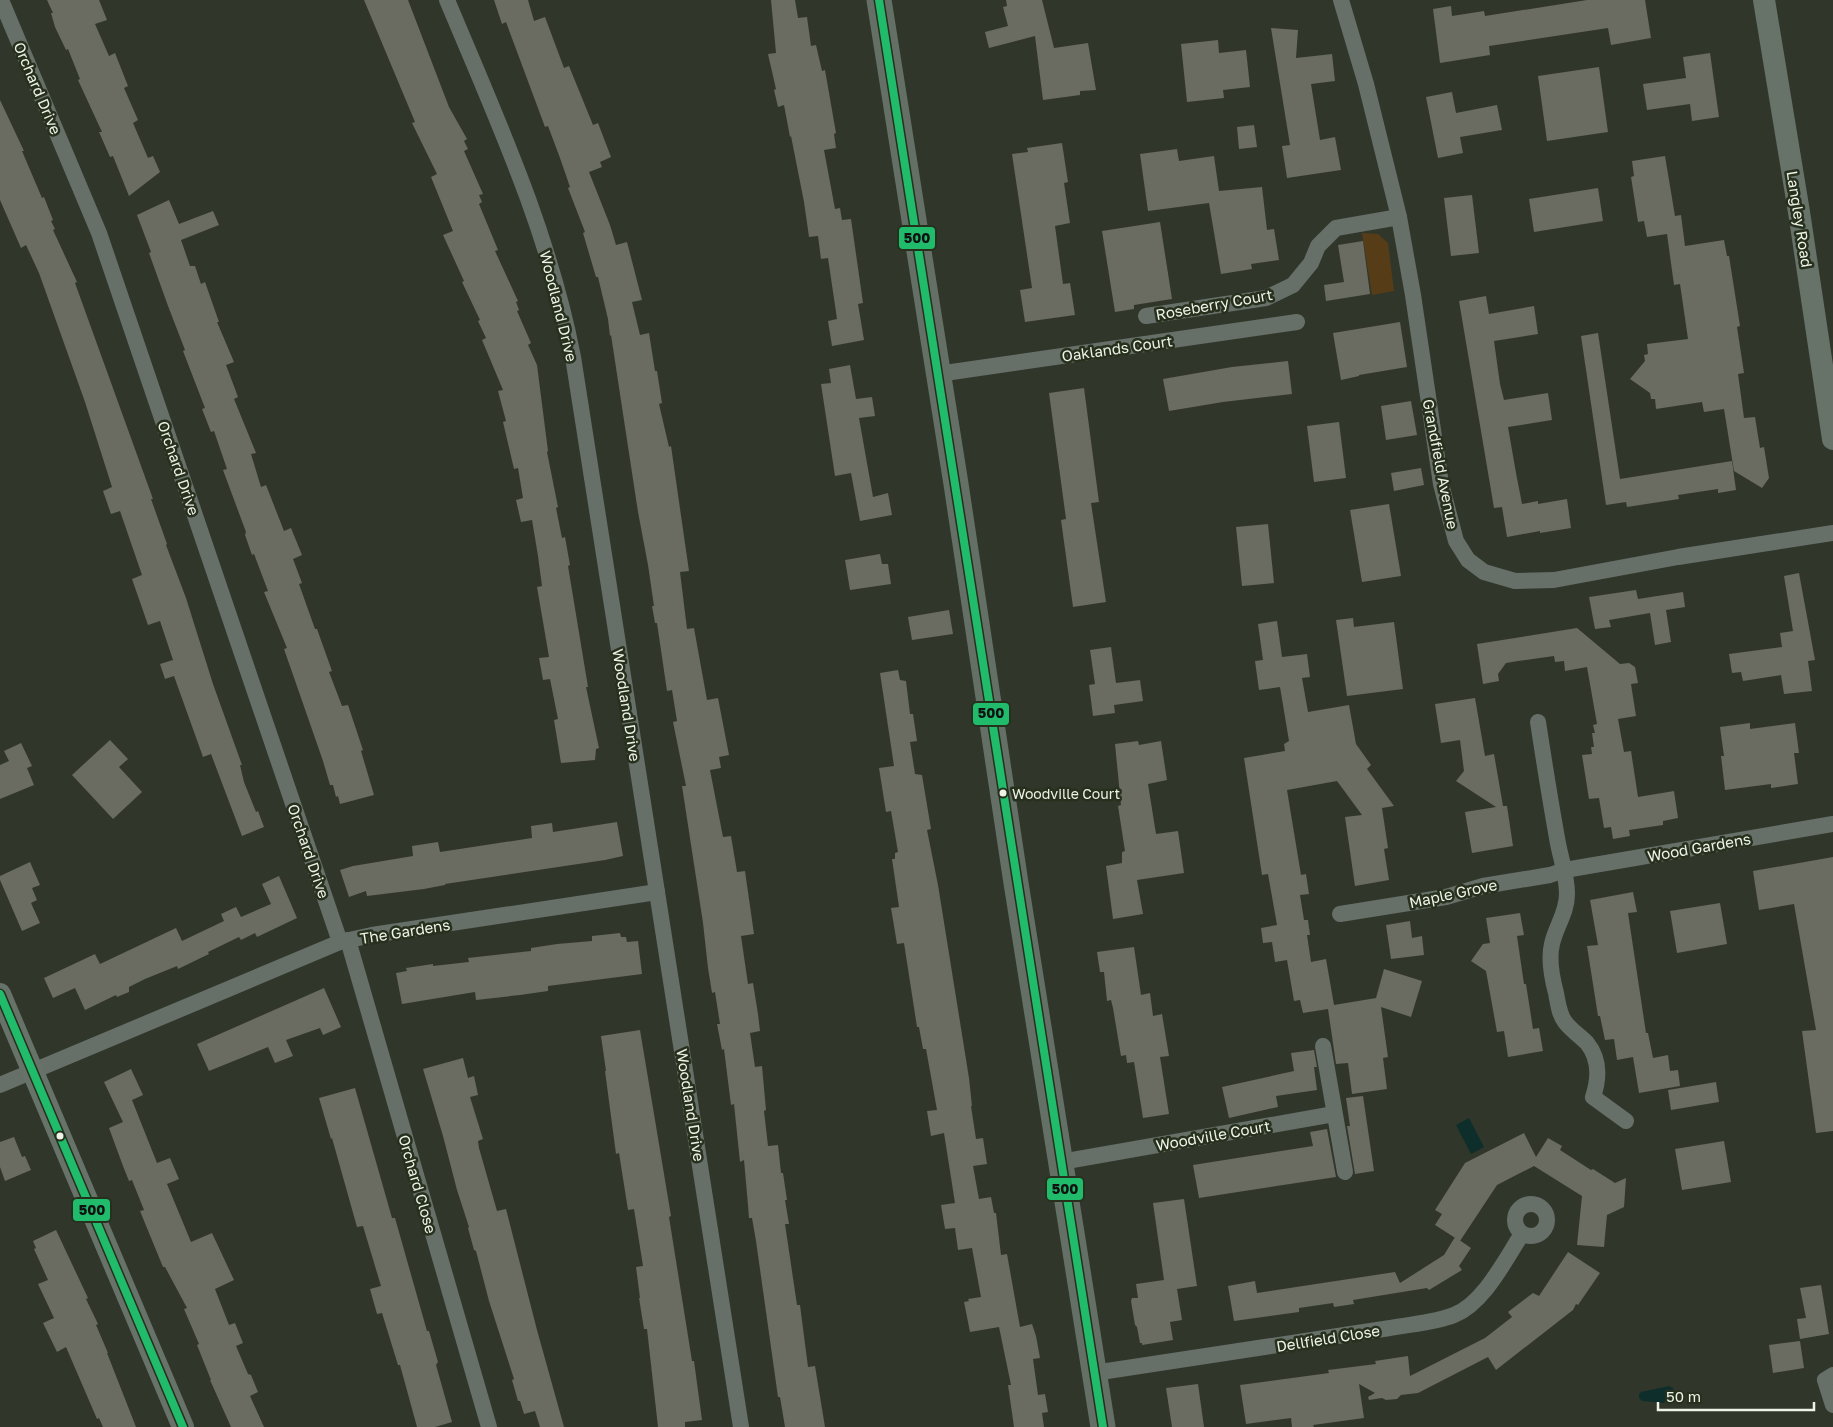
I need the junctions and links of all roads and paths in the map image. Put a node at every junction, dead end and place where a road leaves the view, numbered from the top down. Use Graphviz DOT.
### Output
graph roads {
  1 [pos="1,0"];
  2 [pos="447,0"];
  3 [pos="879,0"];
  4 [pos="1341,0"];
  5 [pos="1764,0"];
  6 [pos="1399,216"];
  7 [pos="1146,316"];
  8 [pos="1297,322"];
  9 [pos="938,374"];
  10 [pos="1833,439"];
  11 [pos="1833,533"];
  12 [pos="1538,722"];
  13 [pos="1833,824"];
  14 [pos="1565,870"];
  15 [pos="657,892"];
  16 [pos="1340,914"];
  17 [pos="344,941"];
  18 [pos="0,994"];
  19 [pos="1323,1046"];
  20 [pos="33,1071"];
  21 [pos="0,1084"];
  22 [pos="1334,1114"];
  23 [pos="1626,1121"];
  24 [pos="1061,1162"];
  25 [pos="1345,1172"];
  26 [pos="1522,1234"];
  27 [pos="1094,1373"];
  28 [pos="1833,1375"];
  29 [pos="1833,1405"];
  30 [pos="183,1427"];
  31 [pos="489,1427"];
  32 [pos="741,1427"];
  33 [pos="1103,1427"];
  1 -- 17 [label="street, Orchard Drive"];
  2 -- 15 [label="street, Woodland Drive"];
  3 -- 9 [label="main road"];
  4 -- 6 [label="street, Grandfield Avenue"];
  5 -- 10 [label="street, Langley Road"];
  6 -- 7 [label="street, Roseberry Court"];
  6 -- 11 [label="street, Grandfield Avenue"];
  8 -- 9 [label="street, Oaklands Court"];
  9 -- 24 [label="main road"];
  12 -- 14 [label="street"];
  13 -- 14 [label="street, Wood Gardens"];
  14 -- 16 [label="street, Maple Grove"];
  14 -- 23 [label="street"];
  15 -- 17 [label="street, The Gardens"];
  15 -- 32 [label="street, Woodland Drive"];
  17 -- 20 [label="street, The Gardens"];
  17 -- 31 [label="street, Orchard Close"];
  18 -- 20 [label="street"];
  19 -- 22 [label="street"];
  20 -- 21 [label="street, The Gardens"];
  20 -- 30 [label="street"];
  22 -- 24 [label="street, Woodville Court"];
  22 -- 25 [label="street"];
  24 -- 27 [label="main road"];
  26 -- 27 [label="street, Dellfield Close"];
  27 -- 33 [label="main road"];
  28 -- 29 [label="street"];
}
